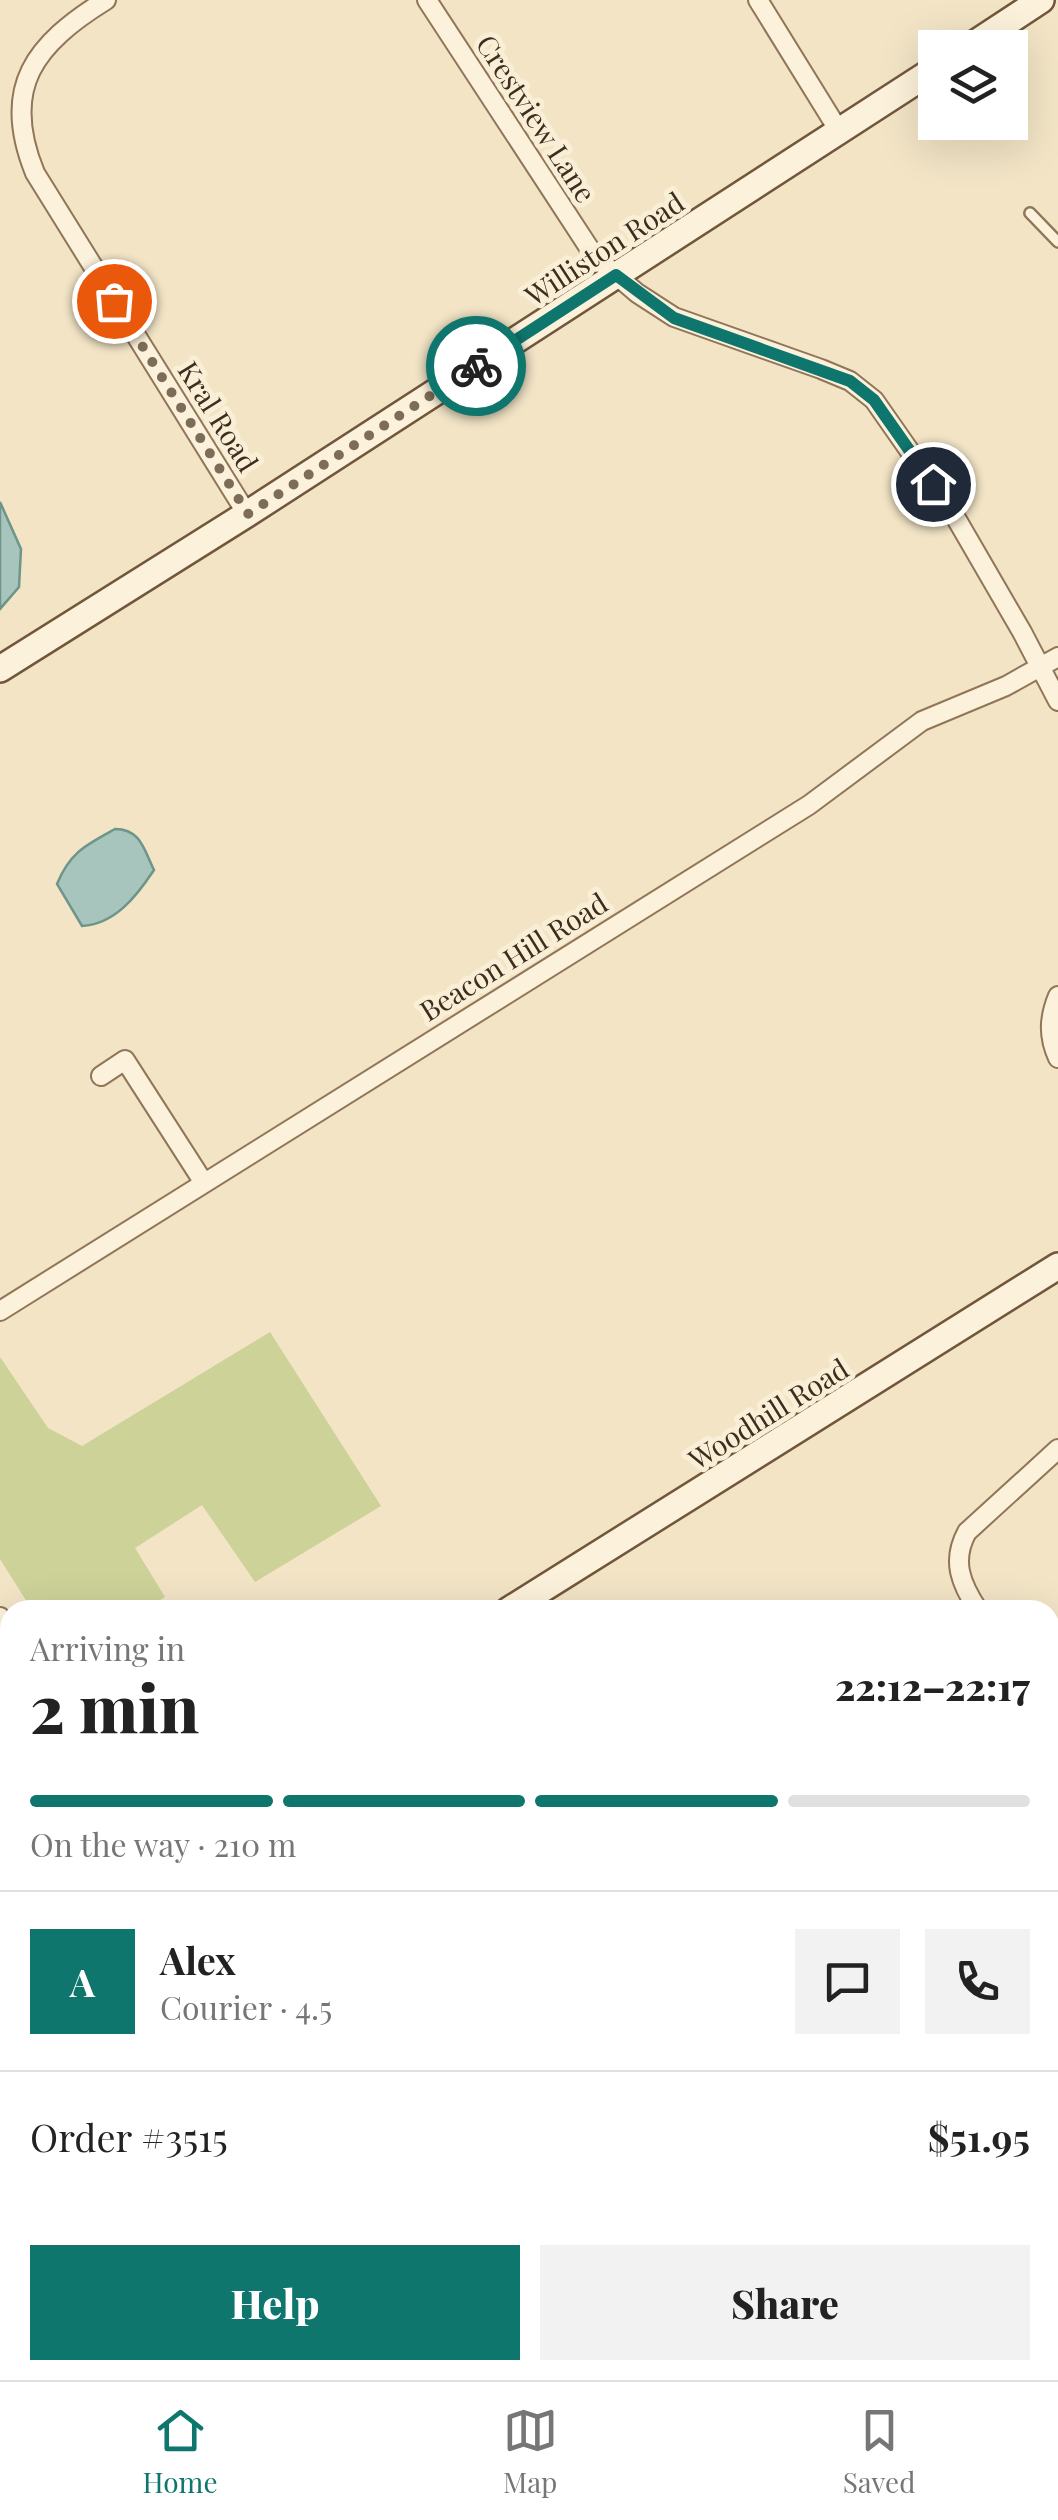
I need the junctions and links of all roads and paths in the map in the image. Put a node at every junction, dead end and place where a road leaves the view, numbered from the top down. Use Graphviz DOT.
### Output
graph roads {
  1 [pos="106,0"];
  2 [pos="428,0"];
  3 [pos="758,0"];
  4 [pos="1041,0"];
  5 [pos="995,30"];
  6 [pos="918,80"];
  7 [pos="839,131"];
  8 [pos="1030,213"];
  9 [pos="1058,242"];
  10 [pos="616,275"];
  11 [pos="248,514"];
  12 [pos="1050,662"];
  13 [pos="0,668"];
  14 [pos="1058,701"];
  15 [pos="1058,996"];
  16 [pos="1058,1058"];
  17 [pos="100,1076"];
  18 [pos="204,1182"];
  19 [pos="1054,1278"];
  20 [pos="0,1312"];
  21 [pos="1058,1449"];
  22 [pos="532,1600"];
  23 [pos="972,1600"];
  1 -- 11 [label="street, Kral Road"];
  2 -- 10 [label="street, Crestview Lane"];
  3 -- 7 [label="street"];
  4 -- 5 [label="main road"];
  6 -- 7 [label="main road, Williston Road"];
  7 -- 10 [label="main road, Williston Road"];
  8 -- 9 [label="lane"];
  10 -- 11 [label="main road, Williston Road"];
  10 -- 12 [label="street, Crestview Lane"];
  11 -- 13 [label="main road, Williston Road"];
  12 -- 14 [label="street, Crestview Lane"];
  12 -- 18 [label="street, Beacon Hill Road"];
  15 -- 16 [label="street"];
  17 -- 18 [label="street"];
  18 -- 20 [label="street, Beacon Hill Road"];
  19 -- 22 [label="main road, Woodhill Road"];
  21 -- 23 [label="street"];
}
